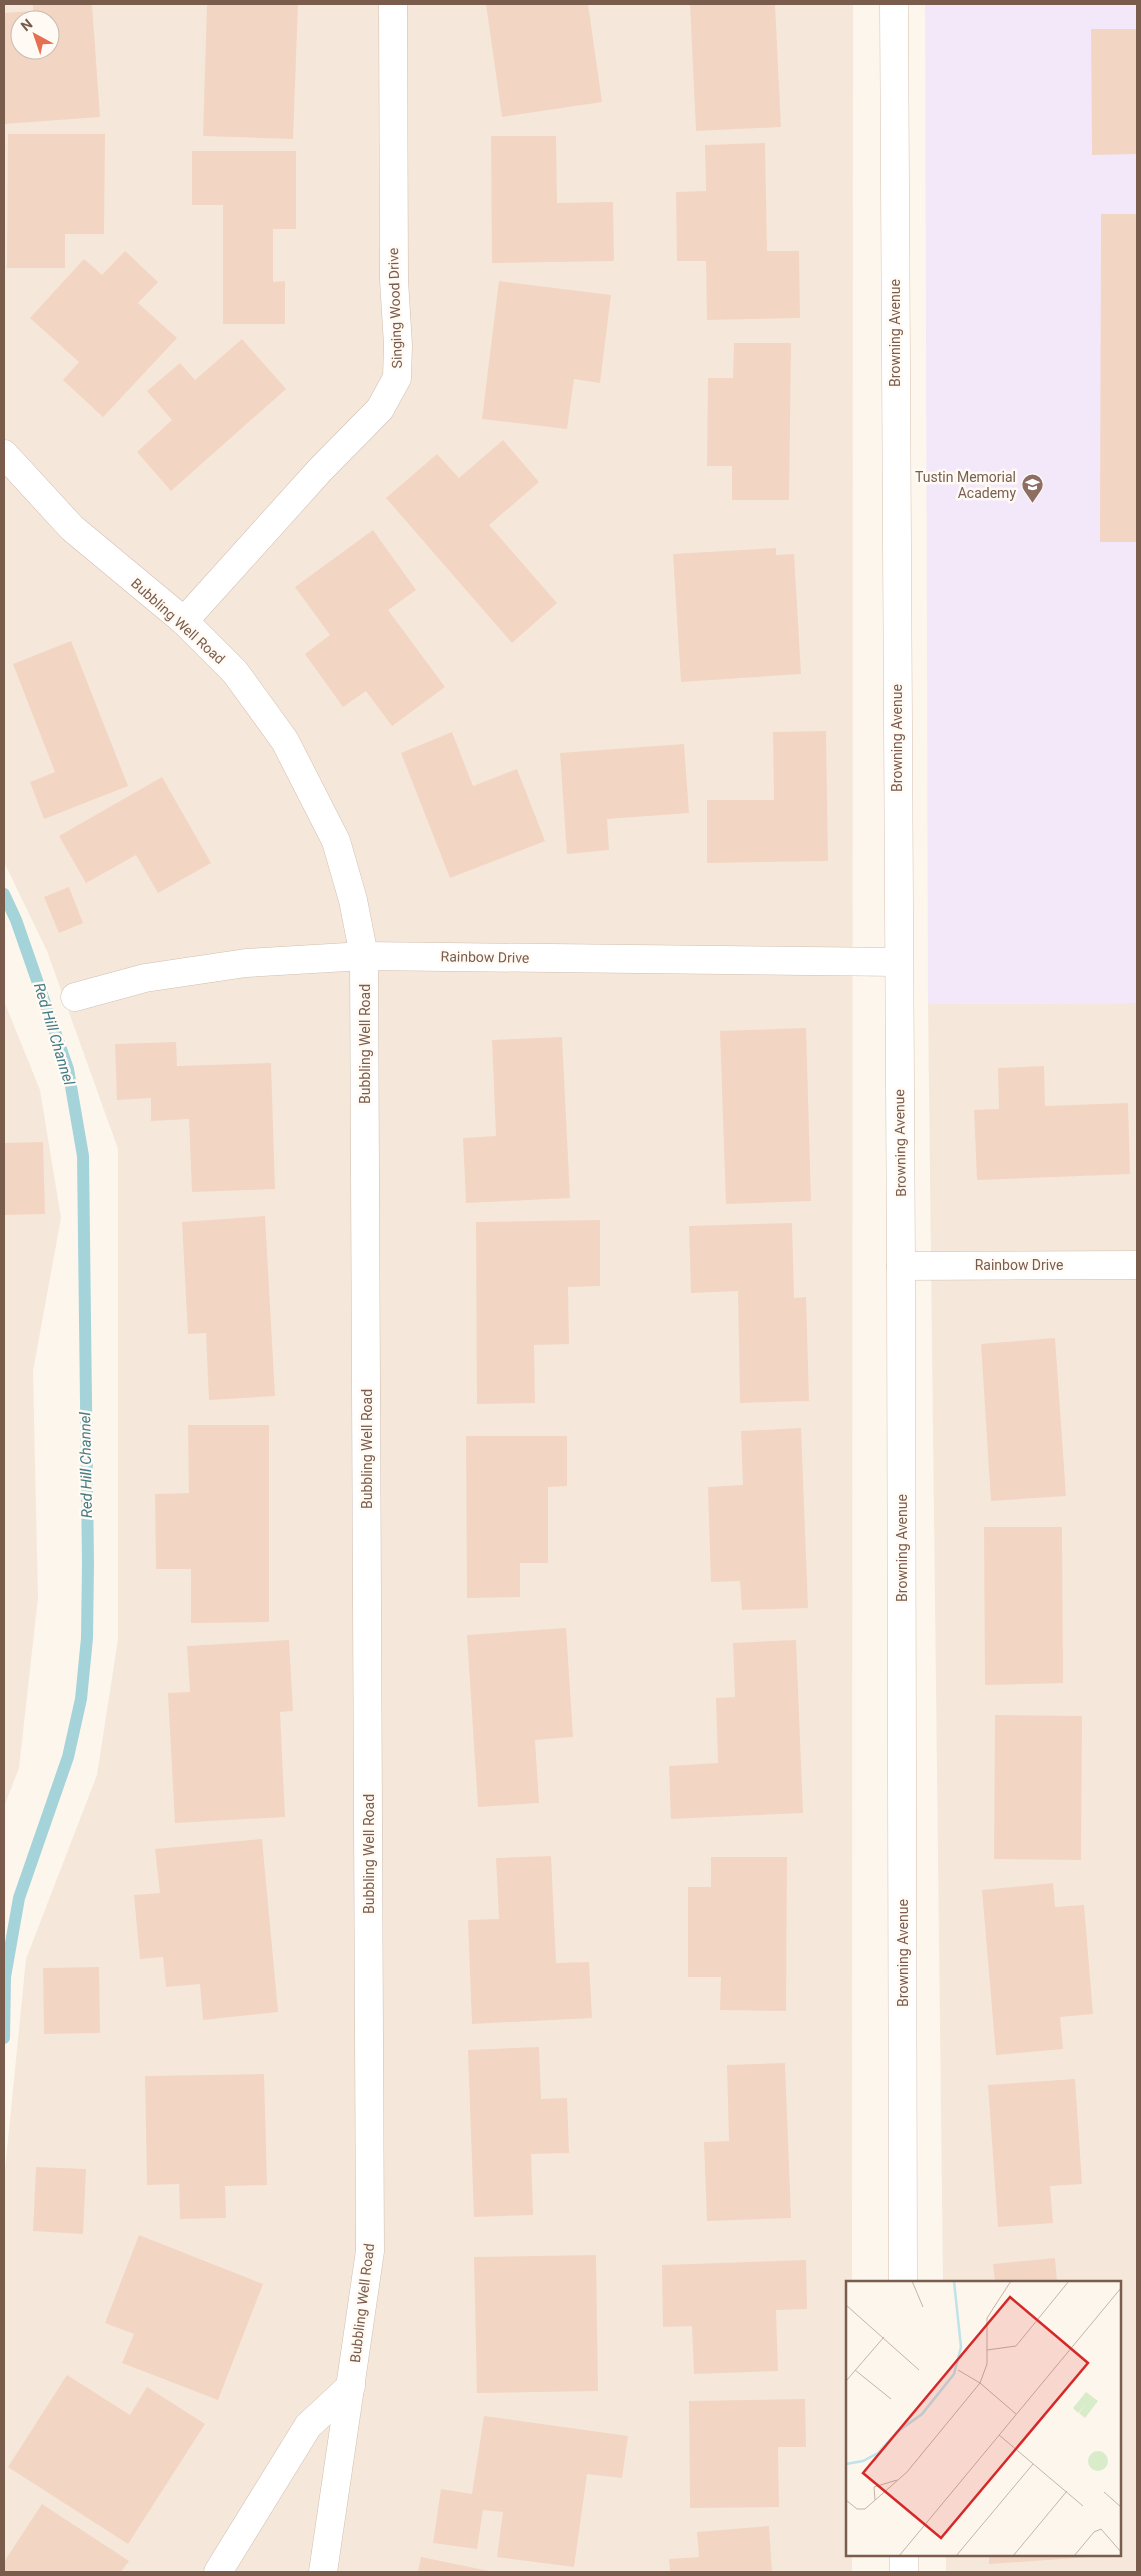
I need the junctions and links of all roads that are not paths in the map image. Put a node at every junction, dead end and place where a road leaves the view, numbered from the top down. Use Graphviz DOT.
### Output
graph roads {
  1 [pos="393,4"];
  2 [pos="894,4"];
  3 [pos="4,454"];
  4 [pos="184,622"];
  5 [pos="364,956"];
  6 [pos="898,962"];
  7 [pos="75,997"];
  8 [pos="1137,1265"];
  9 [pos="901,1266"];
  10 [pos="903,2281"];
  11 [pos="350,2386"];
  12 [pos="904,2556"];
  13 [pos="218,2572"];
  14 [pos="323,2572"];
  15 [pos="904,2572"];
  1 -- 4 [label="street, Singing Wood Drive"];
  2 -- 6 [label="street, Browning Avenue"];
  3 -- 4 [label="street, Bubbling Well Road"];
  4 -- 5 [label="street, Bubbling Well Road"];
  5 -- 6 [label="street, Rainbow Drive"];
  5 -- 7 [label="street, Rainbow Drive"];
  5 -- 11 [label="street, Bubbling Well Road"];
  6 -- 9 [label="street, Browning Avenue"];
  8 -- 9 [label="street, Rainbow Drive"];
  9 -- 10 [label="street, Browning Avenue"];
  11 -- 13 [label="street"];
  11 -- 14 [label="street, Bubbling Well Road"];
  12 -- 15 [label="street"];
}
